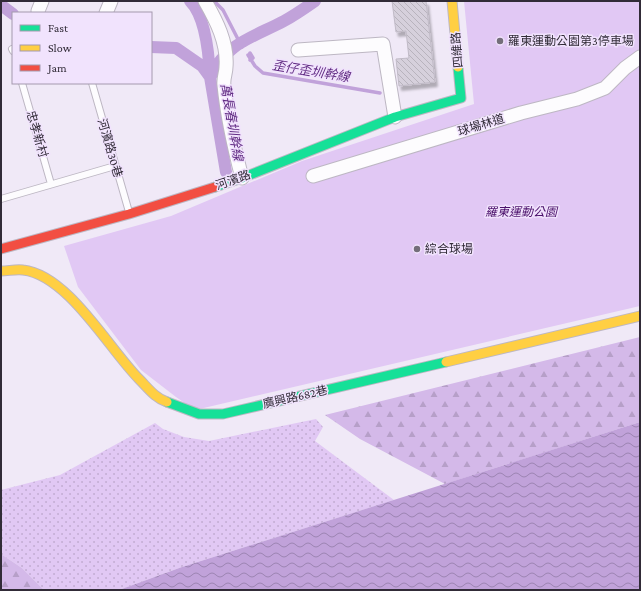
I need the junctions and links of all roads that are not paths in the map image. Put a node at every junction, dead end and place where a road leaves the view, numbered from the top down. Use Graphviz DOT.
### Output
graph roads {
  1 [pos="111,1"];
  2 [pos="205,1"];
  3 [pos="452,1"];
  4 [pos="106,12"];
  5 [pos="298,50"];
  6 [pos="640,57"];
  7 [pos="22,84"];
  8 [pos="92,84"];
  9 [pos="461,98"];
  10 [pos="395,117"];
  11 [pos="115,166"];
  12 [pos="313,176"];
  13 [pos="242,178"];
  14 [pos="51,184"];
  15 [pos="1,199"];
  16 [pos="129,214"];
  17 [pos="1,249"];
  18 [pos="1,271"];
  19 [pos="640,316"];
  1 -- 4 [label="street"];
  2 -- 13 [label="street"];
  3 -- 9 [label="street, 四維路"];
  5 -- 10 [label="street"];
  6 -- 12 [label="street, 球場林道"];
  7 -- 14 [label="lane, 忠孝新村"];
  8 -- 11 [label="lane, 河濱路30巷"];
  9 -- 10 [label="street, 河濱路"];
  10 -- 13 [label="street, 河濱路"];
  11 -- 14 [label="lane"];
  11 -- 16 [label="lane, 河濱路30巷"];
  13 -- 16 [label="street, 河濱路"];
  14 -- 15 [label="lane"];
  16 -- 17 [label="street, 河濱路"];
  18 -- 19 [label="street, 廣興路682巷"];
}
